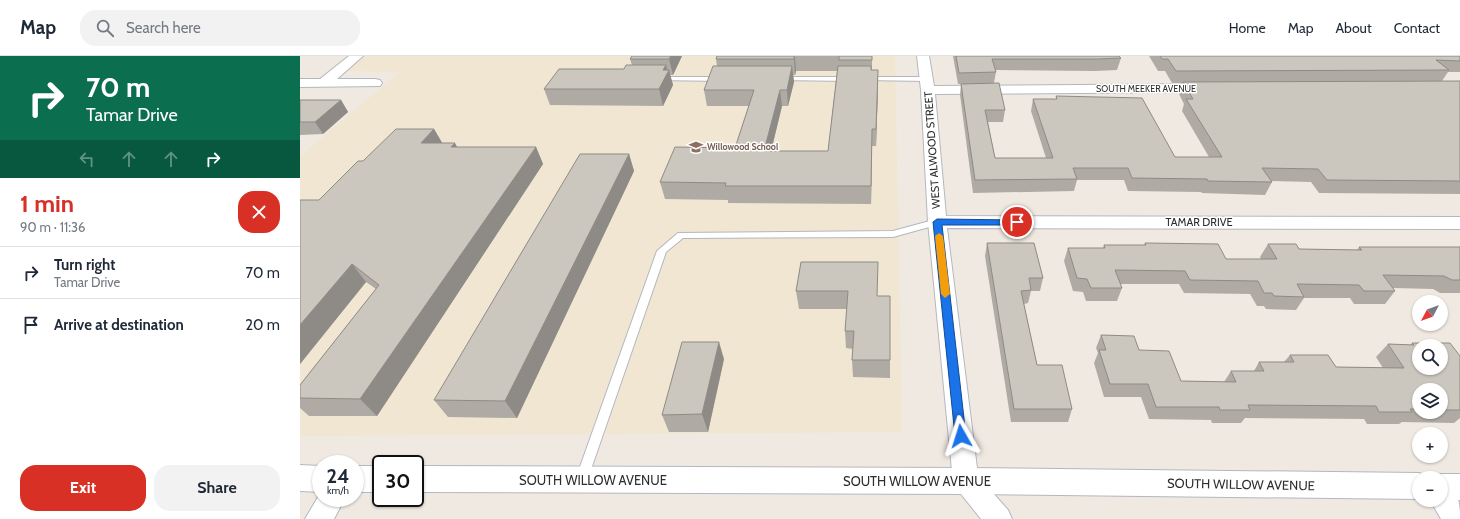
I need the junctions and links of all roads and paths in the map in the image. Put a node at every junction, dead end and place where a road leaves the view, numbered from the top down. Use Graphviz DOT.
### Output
graph roads {
  1 [pos="357,56"];
  2 [pos="922,56"];
  3 [pos="648,79"];
  4 [pos="726,79"];
  5 [pos="774,79"];
  6 [pos="300,83"];
  7 [pos="323,83"];
  8 [pos="375,83"];
  9 [pos="927,84"];
  10 [pos="1222,88"];
  11 [pos="937,222"];
  12 [pos="1460,223"];
  13 [pos="300,478"];
  14 [pos="312,479"];
  15 [pos="424,479"];
  16 [pos="582,480"];
  17 [pos="966,481"];
  18 [pos="1412,486"];
  19 [pos="1460,486"];
  20 [pos="1448,487"];
  21 [pos="1448,506"];
  22 [pos="326,507"];
  23 [pos="319,519"];
  24 [pos="998,519"];
  25 [pos="1456,519"];
  1 -- 7 [label="street"];
  2 -- 9 [label="street, WEST ALWOOD STREET"];
  3 -- 4 [label="lane"];
  5 -- 9 [label="lane"];
  6 -- 7 [label="street"];
  7 -- 8 [label="street"];
  9 -- 10 [label="street, SOUTH MEEKER AVENUE"];
  9 -- 11 [label="street, WEST ALWOOD STREET"];
  11 -- 12 [label="street, TAMAR DRIVE"];
  11 -- 16 [label="lane"];
  11 -- 17 [label="street, WEST ALWOOD STREET"];
  13 -- 14 [label="street"];
  15 -- 16 [label="street, SOUTH WILLOW AVENUE"];
  16 -- 17 [label="street, SOUTH WILLOW AVENUE"];
  17 -- 18 [label="street, SOUTH WILLOW AVENUE"];
  17 -- 24 [label="street"];
  19 -- 20 [label="street"];
  21 -- 25 [label="street"];
  22 -- 23 [label="street"];
}
